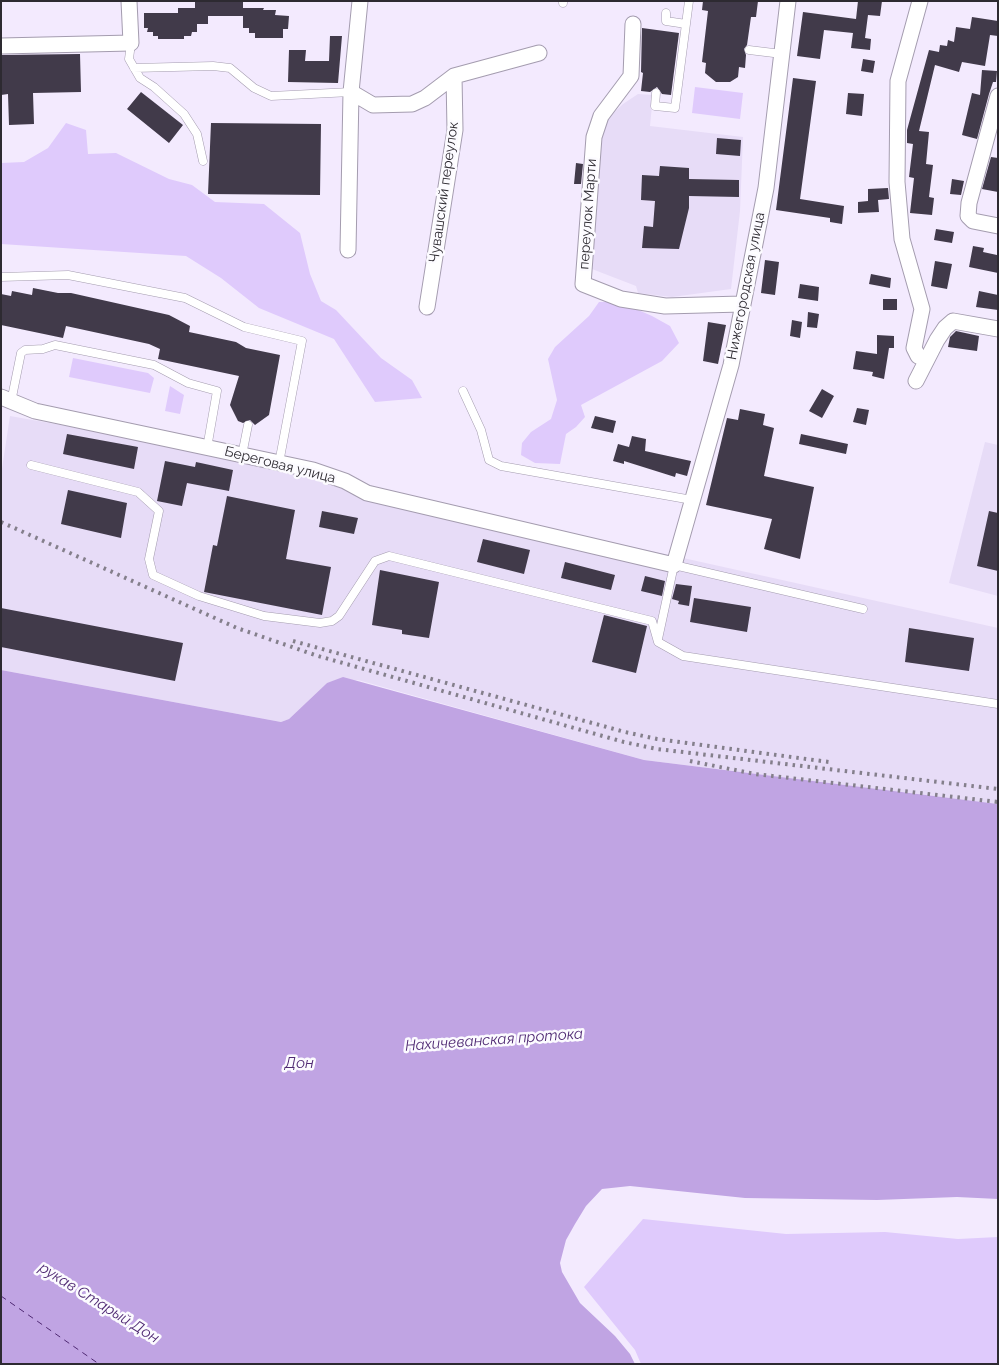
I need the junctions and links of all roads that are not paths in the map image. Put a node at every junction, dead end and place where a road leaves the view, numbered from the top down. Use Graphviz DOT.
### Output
graph roads {
  1 [pos="130,1"];
  2 [pos="360,1"];
  3 [pos="689,1"];
  4 [pos="788,1"];
  5 [pos="920,1"];
  6 [pos="666,13"];
  7 [pos="633,24"];
  8 [pos="686,24"];
  9 [pos="131,43"];
  10 [pos="1,46"];
  11 [pos="749,50"];
  12 [pos="540,53"];
  13 [pos="782,54"];
  14 [pos="134,68"];
  15 [pos="454,76"];
  16 [pos="351,92"];
  17 [pos="656,93"];
  18 [pos="998,96"];
  19 [pos="203,160"];
  20 [pos="998,226"];
  21 [pos="348,250"];
  22 [pos="1,277"];
  23 [pos="742,304"];
  24 [pos="427,307"];
  25 [pos="998,329"];
  26 [pos="926,360"];
  27 [pos="916,381"];
  28 [pos="463,391"];
  29 [pos="6,400"];
  30 [pos="248,425"];
  31 [pos="207,448"];
  32 [pos="242,455"];
  33 [pos="279,463"];
  34 [pos="31,465"];
  35 [pos="692,500"];
  36 [pos="674,565"];
  37 [pos="863,609"];
  38 [pos="658,642"];
  39 [pos="998,704"];
  1 -- 9 [label="street"];
  2 -- 16 [label="street"];
  3 -- 8 [label="lane"];
  4 -- 13 [label="street, Нижегородская улица"];
  5 -- 26 [label="street"];
  6 -- 8 [label="lane"];
  7 -- 23 [label="street, переулок Марти"];
  8 -- 17 [label="lane"];
  9 -- 10 [label="street"];
  9 -- 14 [label="lane"];
  11 -- 13 [label="lane"];
  12 -- 15 [label="street"];
  13 -- 23 [label="street, Нижегородская улица"];
  14 -- 16 [label="lane"];
  14 -- 19 [label="lane"];
  15 -- 16 [label="street"];
  15 -- 24 [label="street, Чувашский переулок"];
  16 -- 21 [label="street"];
  18 -- 20 [label="street"];
  22 -- 33 [label="lane"];
  23 -- 35 [label="street, Нижегородская улица"];
  25 -- 26 [label="street"];
  26 -- 27 [label="street"];
  28 -- 35 [label="lane"];
  29 -- 31 [label="street, Береговая улица"];
  29 -- 31 [label="lane"];
  30 -- 32 [label="lane"];
  31 -- 32 [label="street, Береговая улица"];
  32 -- 33 [label="street, Береговая улица"];
  33 -- 36 [label="street, Береговая улица"];
  34 -- 38 [label="lane"];
  35 -- 36 [label="street, Нижегородская улица"];
  36 -- 37 [label="lane"];
  36 -- 38 [label="lane"];
  38 -- 39 [label="lane"];
}
